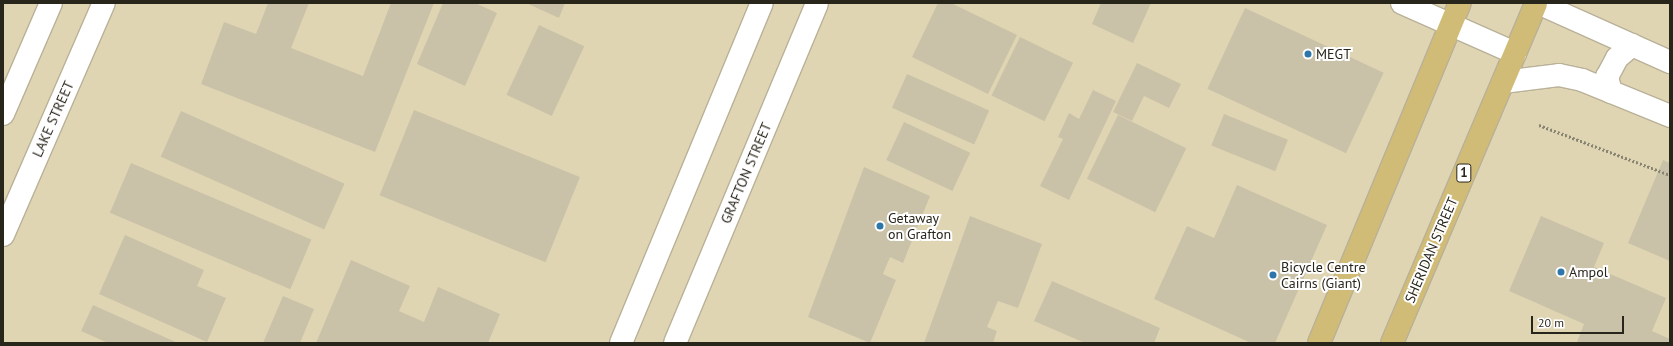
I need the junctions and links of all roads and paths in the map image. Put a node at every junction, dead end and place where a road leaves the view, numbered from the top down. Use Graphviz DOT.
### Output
graph roads {
  1 [pos="51,3"];
  2 [pos="104,3"];
  3 [pos="762,3"];
  4 [pos="1402,3"];
  5 [pos="1460,3"];
  6 [pos="1537,3"];
  7 [pos="816,4"];
  8 [pos="1451,24"];
  9 [pos="1632,45"];
  10 [pos="1515,53"];
  11 [pos="1670,62"];
  12 [pos="1503,82"];
  13 [pos="1611,92"];
  14 [pos="3,114"];
  15 [pos="1670,116"];
  16 [pos="1538,125"];
  17 [pos="1670,175"];
  18 [pos="10,196"];
  19 [pos="3,235"];
  20 [pos="621,343"];
  21 [pos="675,343"];
  22 [pos="1319,343"];
  23 [pos="1392,343"];
  1 -- 14 [label="street"];
  2 -- 18 [label="street, LAKE STREET"];
  3 -- 20 [label="street"];
  4 -- 8 [label="street"];
  5 -- 8 [label="highway"];
  6 -- 9 [label="street"];
  6 -- 10 [label="highway, SHERIDAN STREET / 1"];
  7 -- 21 [label="street, GRAFTON STREET"];
  8 -- 10 [label="street"];
  8 -- 22 [label="highway"];
  9 -- 11 [label="street"];
  9 -- 13 [label="street"];
  10 -- 12 [label="highway, SHERIDAN STREET / 1"];
  12 -- 13 [label="street"];
  12 -- 23 [label="highway, SHERIDAN STREET / 1"];
  13 -- 15 [label="street"];
  16 -- 17 [label="path"];
  18 -- 19 [label="street, LAKE STREET"];
}
